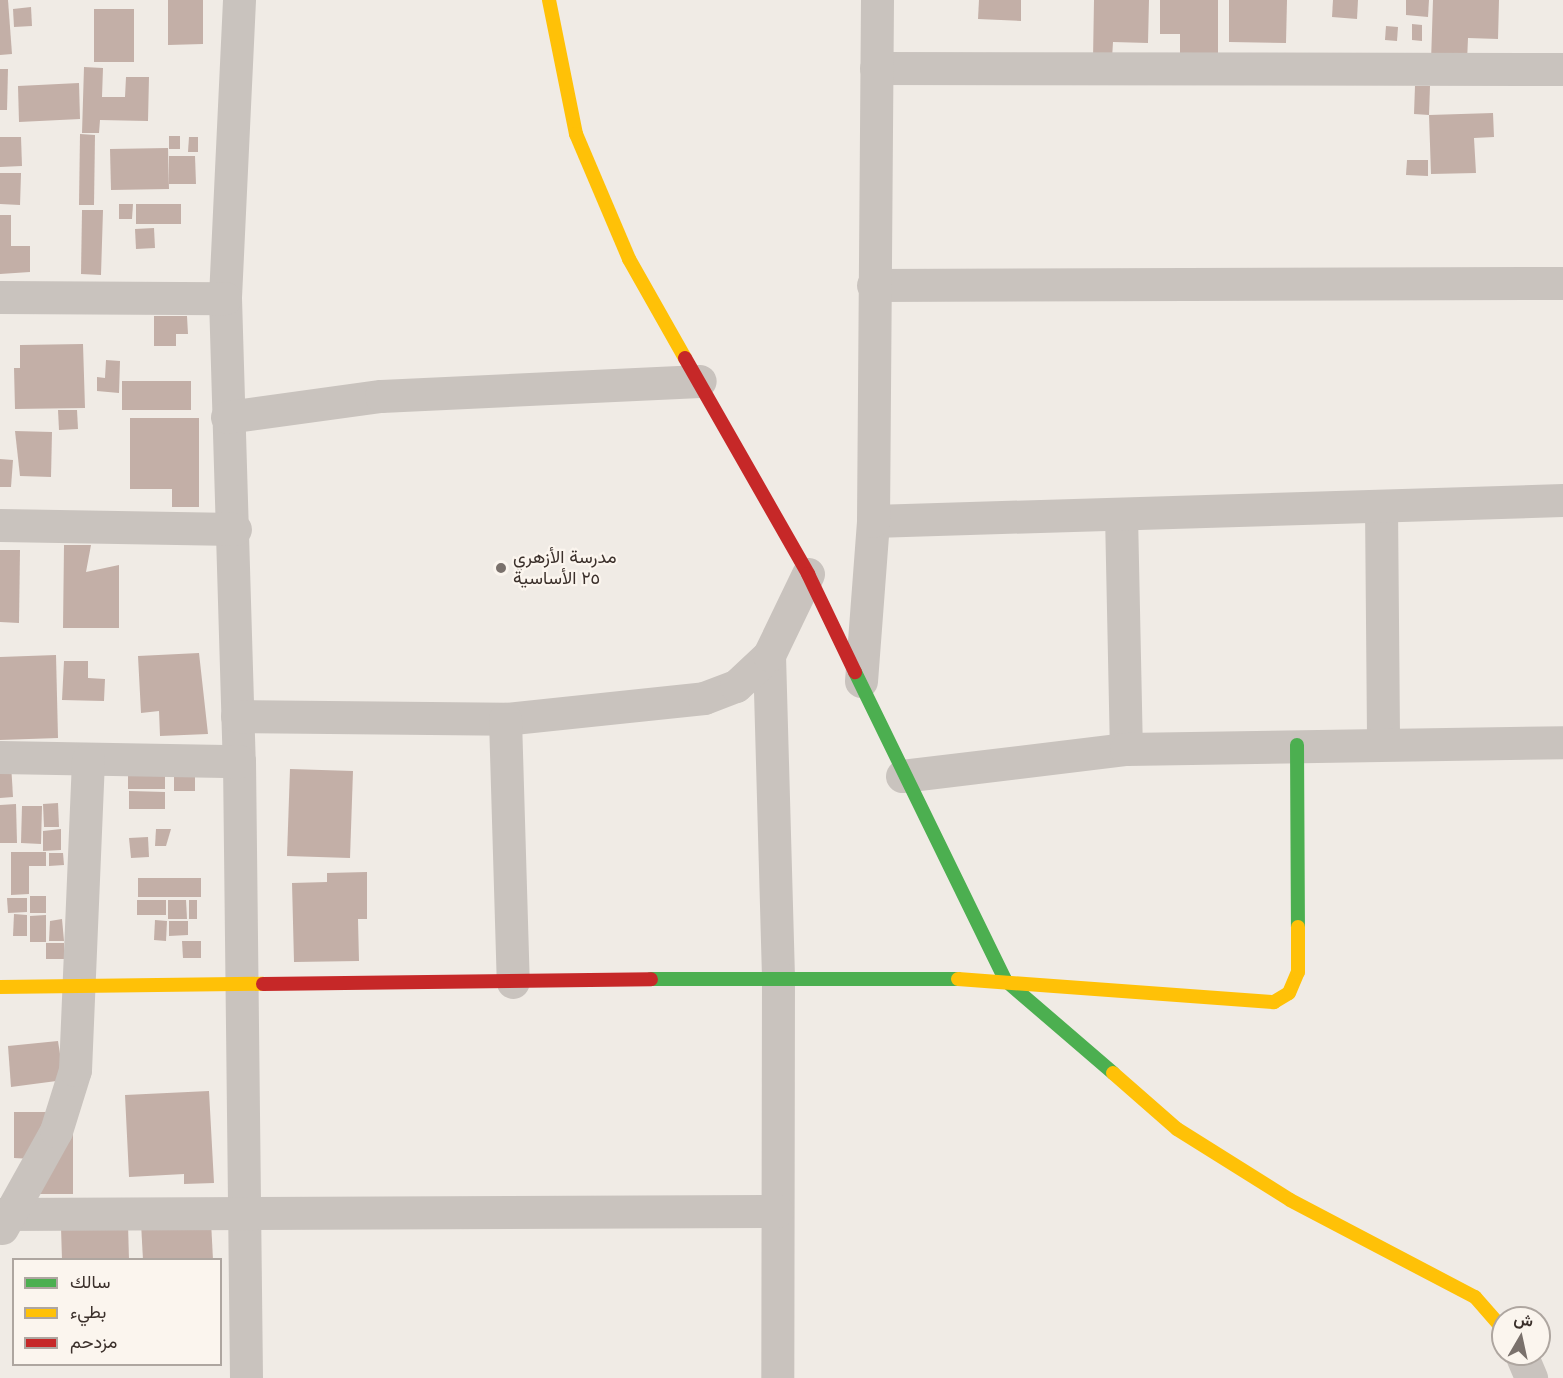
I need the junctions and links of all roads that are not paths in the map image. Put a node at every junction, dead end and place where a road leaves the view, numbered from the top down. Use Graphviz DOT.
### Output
graph roads {
  1 [pos="239,0"];
  2 [pos="549,0"];
  3 [pos="877,0"];
  4 [pos="876,68"];
  5 [pos="1563,69"];
  6 [pos="1563,283"];
  7 [pos="873,285"];
  8 [pos="0,297"];
  9 [pos="225,298"];
  10 [pos="699,381"];
  11 [pos="227,417"];
  12 [pos="1563,500"];
  13 [pos="1381,506"];
  14 [pos="1121,514"];
  15 [pos="873,521"];
  16 [pos="0,525"];
  17 [pos="235,530"];
  18 [pos="808,574"];
  19 [pos="769,655"];
  20 [pos="861,681"];
  21 [pos="237,716"];
  22 [pos="505,719"];
  23 [pos="1563,742"];
  24 [pos="1383,743"];
  25 [pos="1297,745"];
  26 [pos="1126,748"];
  27 [pos="0,757"];
  28 [pos="88,759"];
  29 [pos="239,761"];
  30 [pos="902,776"];
  31 [pos="778,976"];
  32 [pos="1005,980"];
  33 [pos="513,982"];
  34 [pos="0,987"];
  35 [pos="82,987"];
  36 [pos="244,988"];
  37 [pos="777,1211"];
  38 [pos="243,1212"];
  39 [pos="4,1220"];
  40 [pos="1491,1315"];
  41 [pos="246,1378"];
  42 [pos="777,1378"];
  1 -- 9 [label="street"];
  2 -- 10 [label="street"];
  3 -- 4 [label="street"];
  4 -- 5 [label="street"];
  4 -- 7 [label="street"];
  6 -- 7 [label="street"];
  7 -- 15 [label="street"];
  8 -- 9 [label="street"];
  9 -- 11 [label="street"];
  10 -- 11 [label="street"];
  10 -- 18 [label="street"];
  11 -- 17 [label="street"];
  12 -- 13 [label="street"];
  13 -- 14 [label="street"];
  13 -- 24 [label="street"];
  14 -- 15 [label="street"];
  14 -- 26 [label="street"];
  15 -- 20 [label="street"];
  16 -- 17 [label="street"];
  17 -- 21 [label="street"];
  18 -- 19 [label="street"];
  18 -- 20 [label="street"];
  19 -- 22 [label="street"];
  19 -- 31 [label="street"];
  20 -- 30 [label="street"];
  21 -- 22 [label="street"];
  21 -- 29 [label="street"];
  22 -- 33 [label="street"];
  23 -- 24 [label="street"];
  24 -- 25 [label="street"];
  25 -- 26 [label="street"];
  25 -- 32 [label="street"];
  26 -- 30 [label="street"];
  27 -- 28 [label="street"];
  28 -- 29 [label="street"];
  28 -- 35 [label="street"];
  29 -- 36 [label="street"];
  30 -- 32 [label="street"];
  31 -- 32 [label="street"];
  31 -- 33 [label="street"];
  31 -- 37 [label="street"];
  32 -- 40 [label="street"];
  33 -- 36 [label="street"];
  34 -- 35 [label="street"];
  35 -- 36 [label="street"];
  35 -- 39 [label="street"];
  36 -- 38 [label="street"];
  37 -- 38 [label="street"];
  37 -- 42 [label="street"];
  38 -- 39 [label="street"];
  38 -- 41 [label="street"];
}
